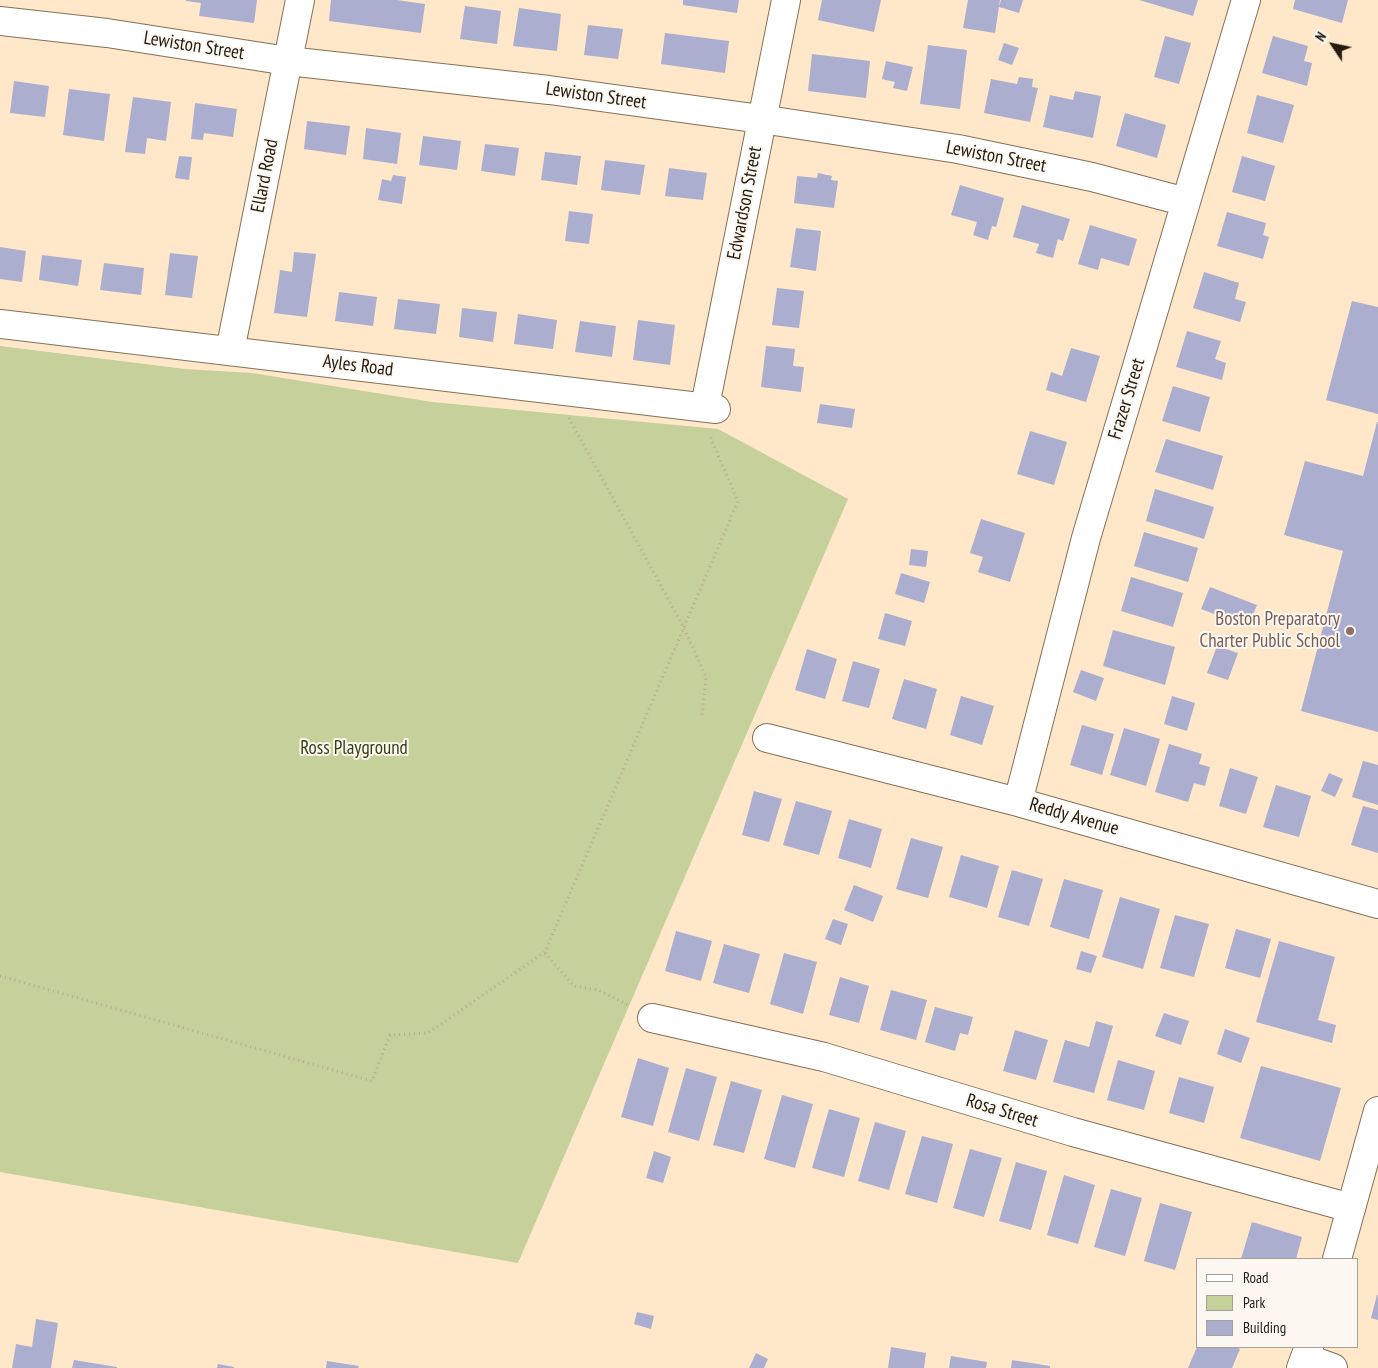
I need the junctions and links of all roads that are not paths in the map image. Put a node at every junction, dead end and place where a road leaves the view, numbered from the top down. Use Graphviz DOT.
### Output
graph roads {
  1 [pos="300,0"];
  2 [pos="786,0"];
  3 [pos="1246,0"];
  4 [pos="0,21"];
  5 [pos="288,61"];
  6 [pos="762,119"];
  7 [pos="1186,202"];
  8 [pos="0,324"];
  9 [pos="230,351"];
  10 [pos="710,407"];
  11 [pos="767,738"];
  12 [pos="1018,802"];
  13 [pos="1378,904"];
  14 [pos="652,1018"];
  15 [pos="1378,1111"];
  16 [pos="1351,1208"];
  17 [pos="1337,1258"];
  18 [pos="1305,1358"];
  19 [pos="1333,1368"];
  1 -- 5 [label="street, Ellard Road"];
  2 -- 6 [label="street, Edwardson Street"];
  3 -- 7 [label="street, Frazer Street"];
  4 -- 5 [label="street, Lewiston Street"];
  5 -- 6 [label="street, Lewiston Street"];
  5 -- 9 [label="street, Ellard Road"];
  6 -- 7 [label="street, Lewiston Street"];
  6 -- 10 [label="street, Edwardson Street"];
  7 -- 12 [label="street, Frazer Street"];
  8 -- 9 [label="street, Ayles Road"];
  9 -- 10 [label="street, Ayles Road"];
  11 -- 12 [label="street, Reddy Avenue"];
  12 -- 13 [label="street, Reddy Avenue"];
  14 -- 16 [label="street, Rosa Street"];
  15 -- 16 [label="street"];
  16 -- 17 [label="street"];
  18 -- 19 [label="street"];
}
